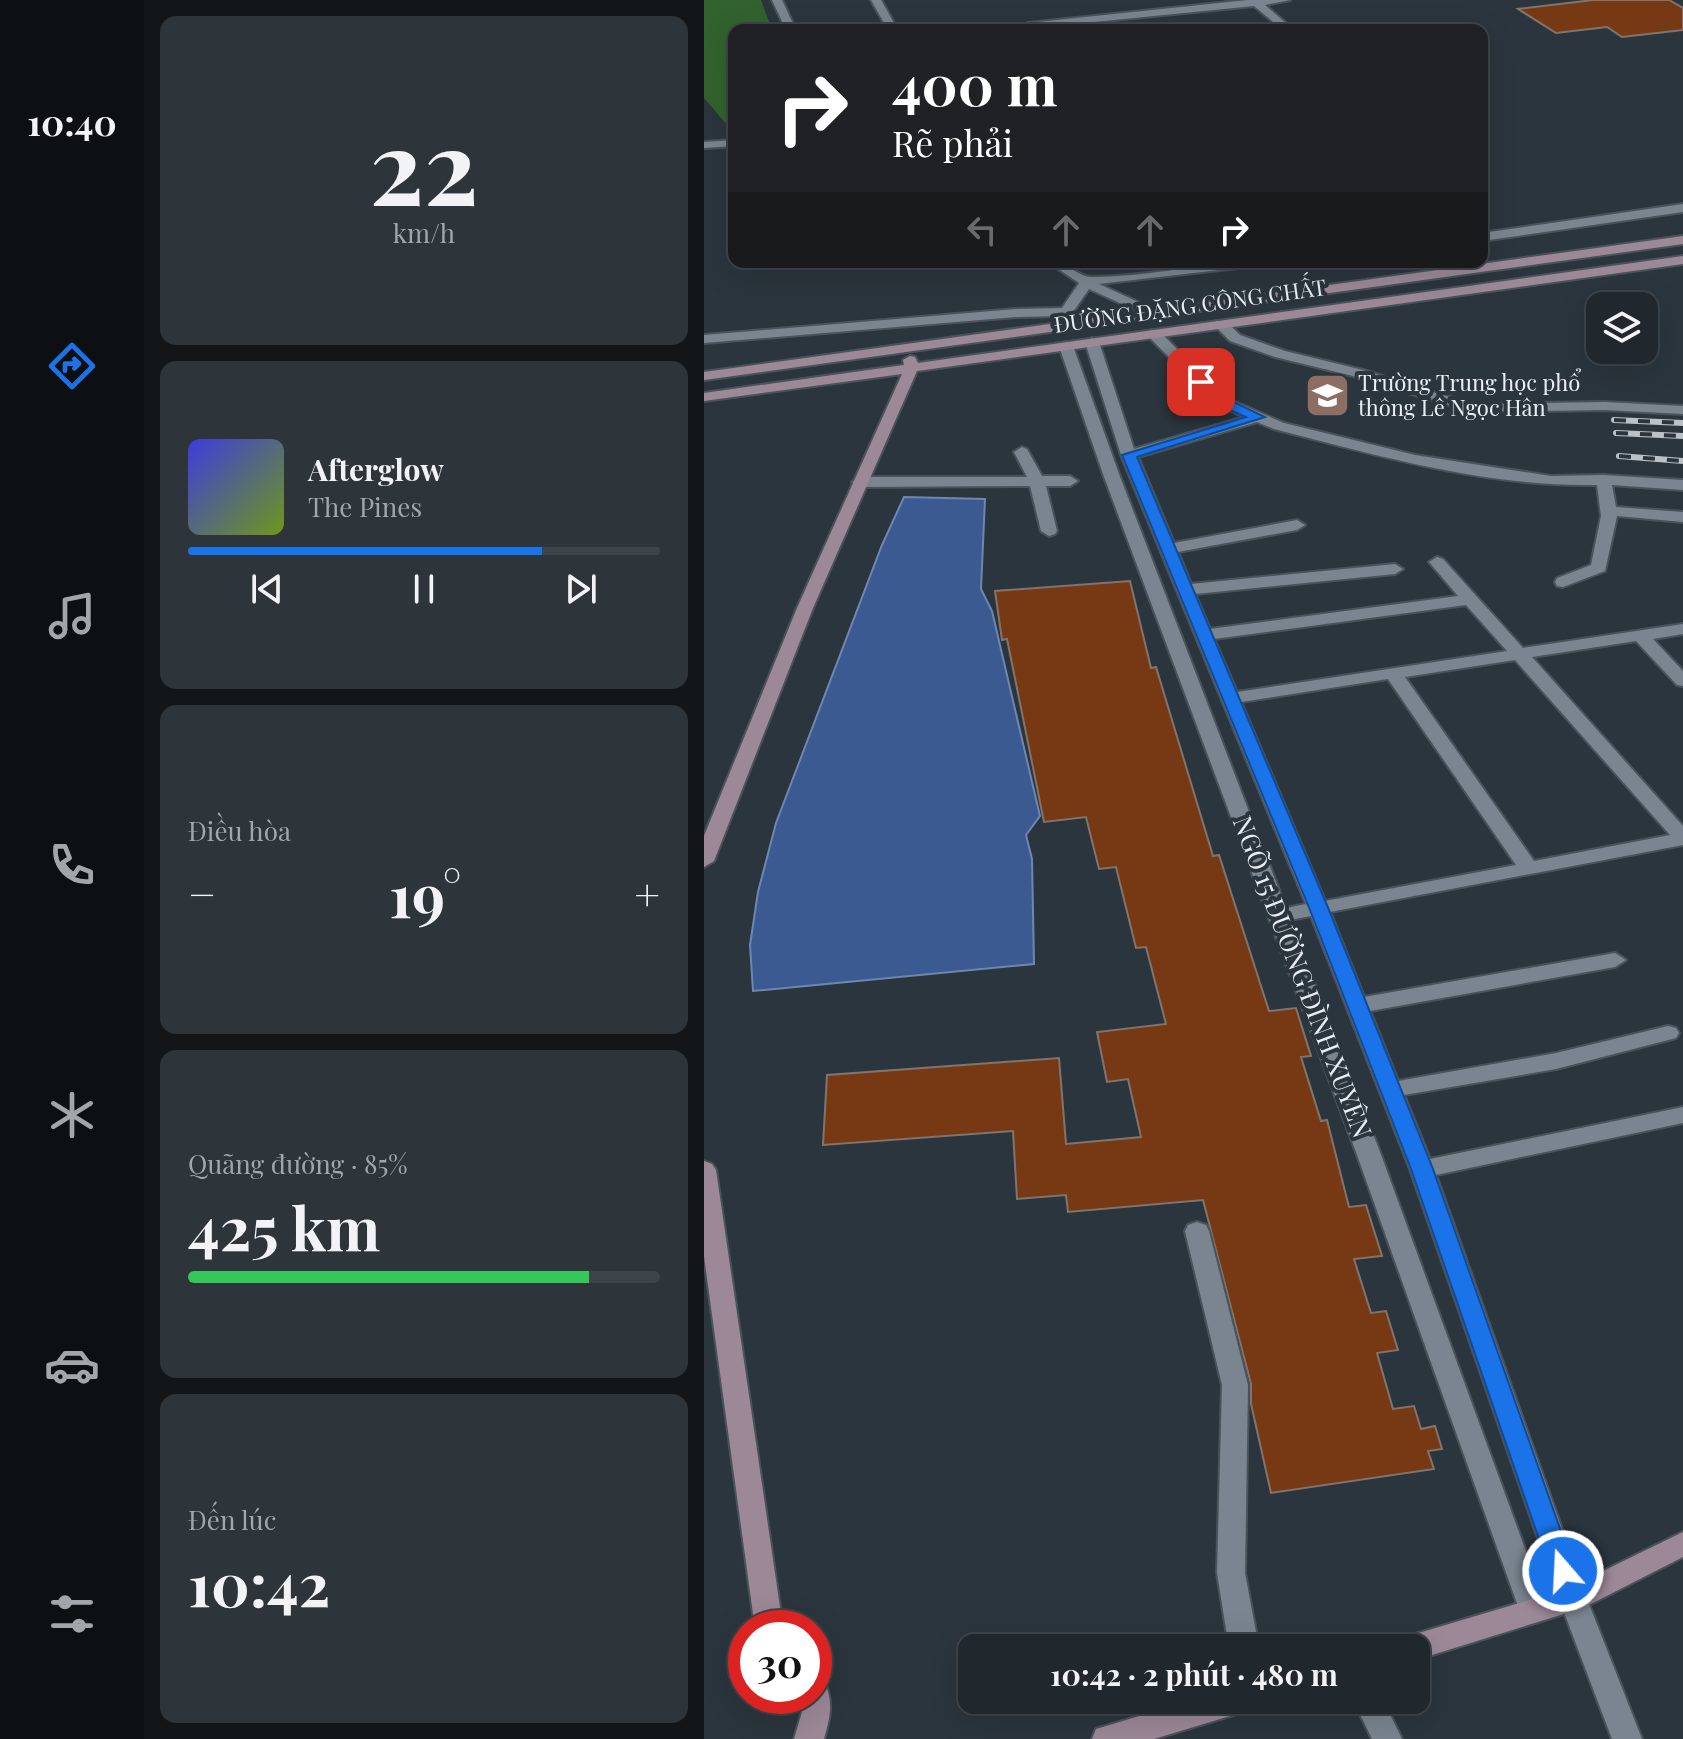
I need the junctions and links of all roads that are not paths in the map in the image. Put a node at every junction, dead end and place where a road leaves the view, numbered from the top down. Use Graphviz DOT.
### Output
graph roads {
  1 [pos="777,0"];
  2 [pos="876,0"];
  3 [pos="1164,0"];
  4 [pos="1285,0"];
  5 [pos="1254,1"];
  6 [pos="1173,11"];
  7 [pos="1079,20"];
  8 [pos="788,24"];
  9 [pos="890,24"];
  10 [pos="1045,24"];
  11 [pos="1083,24"];
  12 [pos="1282,24"];
  13 [pos="728,143"];
  14 [pos="704,145"];
  15 [pos="1683,208"];
  16 [pos="1488,236"];
  17 [pos="1683,240"];
  18 [pos="1683,260"];
  19 [pos="1064,268"];
  20 [pos="1204,268"];
  21 [pos="1487,268"];
  22 [pos="1488,268"];
  23 [pos="1087,282"];
  24 [pos="1229,305"];
  25 [pos="1066,312"];
  26 [pos="1155,315"];
  27 [pos="1245,321"];
  28 [pos="1221,324"];
  29 [pos="1075,326"];
  30 [pos="1154,334"];
  31 [pos="704,339"];
  32 [pos="1092,342"];
  33 [pos="1066,346"];
  34 [pos="905,349"];
  35 [pos="912,367"];
  36 [pos="704,376"];
  37 [pos="704,397"];
  38 [pos="1683,410"];
  39 [pos="1259,417"];
  40 [pos="1022,452"];
  41 [pos="1129,455"];
  42 [pos="1604,480"];
  43 [pos="1037,481"];
  44 [pos="1070,481"];
  45 [pos="860,482"];
  46 [pos="1683,485"];
  47 [pos="1608,511"];
  48 [pos="1683,517"];
  49 [pos="1297,525"];
  50 [pos="1049,531"];
  51 [pos="1167,549"];
  52 [pos="1437,562"];
  53 [pos="1395,569"];
  54 [pos="1150,577"];
  55 [pos="1181,582"];
  56 [pos="1563,582"];
  57 [pos="1470,599"];
  58 [pos="1683,629"];
  59 [pos="1204,635"];
  60 [pos="1640,635"];
  61 [pos="1515,653"];
  62 [pos="1392,672"];
  63 [pos="1683,681"];
  64 [pos="1232,698"];
  65 [pos="1683,838"];
  66 [pos="704,861"];
  67 [pos="1529,869"];
  68 [pos="1319,910"];
  69 [pos="1278,916"];
  70 [pos="1615,960"];
  71 [pos="1356,1006"];
  72 [pos="1668,1033"];
  73 [pos="1390,1090"];
  74 [pos="1683,1115"];
  75 [pos="1422,1169"];
  76 [pos="704,1170"];
  77 [pos="1197,1231"];
  78 [pos="1683,1544"];
  79 [pos="1573,1599"];
  80 [pos="1533,1609"];
  81 [pos="766,1610"];
  82 [pos="1242,1634"];
  83 [pos="1430,1642"];
  84 [pos="816,1714"];
  85 [pos="1192,1714"];
  86 [pos="1375,1714"];
  87 [pos="809,1739"];
  88 [pos="1107,1739"];
  89 [pos="1387,1739"];
  90 [pos="1627,1739"];
  1 -- 8 [label="street"];
  2 -- 9 [label="street"];
  3 -- 6 [label="street"];
  4 -- 5 [label="street"];
  5 -- 6 [label="street"];
  5 -- 12 [label="street"];
  6 -- 7 [label="street"];
  7 -- 10 [label="street"];
  7 -- 11 [label="street"];
  13 -- 14 [label="street"];
  15 -- 16 [label="street"];
  17 -- 22 [label="main road, ĐƯỜNG ĐẶNG CÔNG CHẤT"];
  18 -- 27 [label="main road, ĐƯỜNG ĐẶNG CÔNG CHẤT"];
  19 -- 23 [label="street"];
  20 -- 23 [label="street"];
  21 -- 24 [label="main road, ĐƯỜNG ĐẶNG CÔNG CHẤT"];
  23 -- 25 [label="street"];
  23 -- 26 [label="street"];
  24 -- 26 [label="main road, ĐƯỜNG ĐẶNG CÔNG CHẤT"];
  24 -- 27 [label="main road"];
  25 -- 29 [label="street"];
  25 -- 31 [label="street"];
  26 -- 29 [label="main road, ĐƯỜNG ĐẶNG CÔNG CHẤT"];
  27 -- 28 [label="main road, ĐƯỜNG ĐẶNG CÔNG CHẤT"];
  28 -- 30 [label="main road, ĐƯỜNG ĐẶNG CÔNG CHẤT"];
  28 -- 38 [label="street"];
  29 -- 34 [label="main road, ĐƯỜNG ĐẶNG CÔNG CHẤT"];
  30 -- 32 [label="main road, ĐƯỜNG ĐẶNG CÔNG CHẤT"];
  30 -- 39 [label="street"];
  32 -- 33 [label="main road, ĐƯỜNG ĐẶNG CÔNG CHẤT"];
  32 -- 41 [label="street, NGÕ 15 ĐƯỜNG ĐÌNH XUYÊN"];
  33 -- 35 [label="main road, ĐƯỜNG ĐẶNG CÔNG CHẤT"];
  33 -- 54 [label="street, NGÕ 15 ĐƯỜNG ĐÌNH XUYÊN"];
  34 -- 35 [label="main road"];
  34 -- 36 [label="main road, ĐƯỜNG ĐẶNG CÔNG CHẤT"];
  35 -- 37 [label="main road, ĐƯỜNG ĐẶNG CÔNG CHẤT"];
  35 -- 45 [label="main road"];
  39 -- 41 [label="street"];
  39 -- 42 [label="street"];
  40 -- 43 [label="street"];
  41 -- 51 [label="street, NGÕ 15 ĐƯỜNG ĐÌNH XUYÊN"];
  42 -- 46 [label="street"];
  42 -- 47 [label="street"];
  43 -- 44 [label="street"];
  43 -- 45 [label="street"];
  43 -- 50 [label="street"];
  45 -- 66 [label="main road"];
  47 -- 48 [label="street"];
  47 -- 56 [label="street"];
  49 -- 51 [label="street"];
  51 -- 55 [label="street, NGÕ 15 ĐƯỜNG ĐÌNH XUYÊN"];
  52 -- 57 [label="street"];
  53 -- 55 [label="street"];
  54 -- 55 [label="street"];
  54 -- 69 [label="street, NGÕ 15 ĐƯỜNG ĐÌNH XUYÊN"];
  55 -- 59 [label="street, NGÕ 15 ĐƯỜNG ĐÌNH XUYÊN"];
  57 -- 59 [label="street"];
  57 -- 61 [label="street"];
  58 -- 60 [label="street"];
  59 -- 64 [label="street, NGÕ 15 ĐƯỜNG ĐÌNH XUYÊN"];
  60 -- 61 [label="street"];
  60 -- 63 [label="street"];
  61 -- 62 [label="street"];
  61 -- 65 [label="street"];
  62 -- 64 [label="street"];
  62 -- 67 [label="street"];
  64 -- 68 [label="street, NGÕ 15 ĐƯỜNG ĐÌNH XUYÊN"];
  65 -- 67 [label="street"];
  67 -- 68 [label="street"];
  68 -- 69 [label="street"];
  68 -- 71 [label="street, NGÕ 15 ĐƯỜNG ĐÌNH XUYÊN"];
  69 -- 80 [label="street, NGÕ 15 ĐƯỜNG ĐÌNH XUYÊN"];
  70 -- 71 [label="street"];
  71 -- 73 [label="street, NGÕ 15 ĐƯỜNG ĐÌNH XUYÊN"];
  72 -- 73 [label="street"];
  73 -- 75 [label="street, NGÕ 15 ĐƯỜNG ĐÌNH XUYÊN"];
  74 -- 75 [label="street"];
  75 -- 79 [label="street, NGÕ 15 ĐƯỜNG ĐÌNH XUYÊN"];
  76 -- 81 [label="main road"];
  77 -- 82 [label="street"];
  78 -- 79 [label="main road"];
  79 -- 80 [label="main road"];
  79 -- 90 [label="street, NGÕ 15 ĐƯỜNG ĐÌNH XUYÊN"];
  80 -- 83 [label="main road"];
  84 -- 87 [label="main road"];
  85 -- 88 [label="main road"];
  86 -- 89 [label="street"];
}
